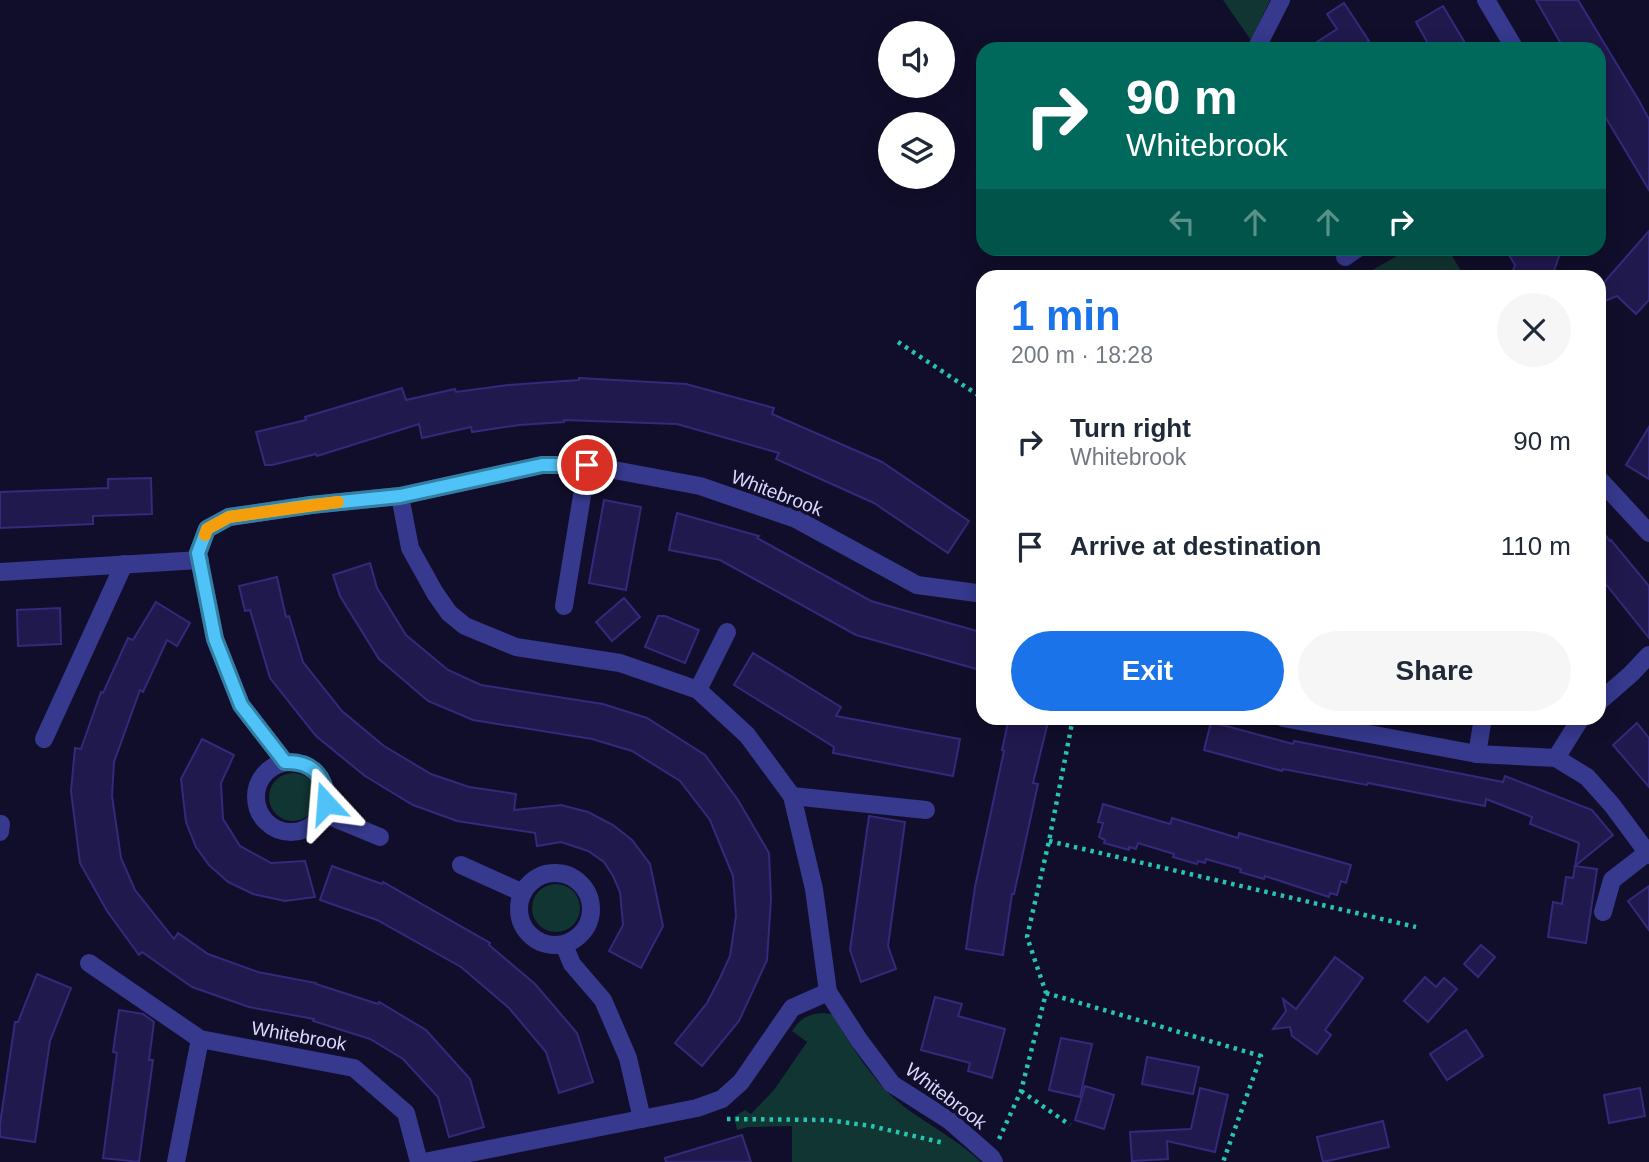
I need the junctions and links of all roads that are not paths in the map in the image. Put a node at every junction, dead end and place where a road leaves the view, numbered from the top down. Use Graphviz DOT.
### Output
graph roads {
  1 [pos="1281,0"];
  2 [pos="1486,0"];
  3 [pos="1260,42"];
  4 [pos="1511,42"];
  5 [pos="587,465"];
  6 [pos="1606,486"];
  7 [pos="400,496"];
  8 [pos="1649,533"];
  9 [pos="200,560"];
  10 [pos="124,564"];
  11 [pos="0,572"];
  12 [pos="976,593"];
  13 [pos="564,606"];
  14 [pos="727,632"];
  15 [pos="1649,655"];
  16 [pos="698,691"];
  17 [pos="1606,696"];
  18 [pos="1337,725"];
  19 [pos="1482,725"];
  20 [pos="1577,725"];
  21 [pos="44,739"];
  22 [pos="1477,754"];
  23 [pos="1556,758"];
  24 [pos="285,762"];
  25 [pos="792,796"];
  26 [pos="926,810"];
  27 [pos="322,813"];
  28 [pos="1,824"];
  29 [pos="0,832"];
  30 [pos="380,837"];
  31 [pos="1648,854"];
  32 [pos="461,864"];
  33 [pos="523,893"];
  34 [pos="1603,912"];
  35 [pos="564,944"];
  36 [pos="89,963"];
  37 [pos="828,992"];
  38 [pos="200,1039"];
  39 [pos="642,1119"];
  40 [pos="993,1159"];
  41 [pos="176,1162"];
  42 [pos="422,1162"];
  1 -- 3 [label="street"];
  2 -- 4 [label="street"];
  5 -- 7 [label="street, Whitebrook"];
  5 -- 12 [label="street, Whitebrook"];
  5 -- 13 [label="street"];
  6 -- 8 [label="street"];
  7 -- 9 [label="street, Whitebrook"];
  7 -- 16 [label="street, Whitebrook"];
  9 -- 10 [label="street"];
  9 -- 24 [label="street, Whitebrook"];
  10 -- 11 [label="street"];
  10 -- 21 [label="street"];
  14 -- 16 [label="street"];
  15 -- 17 [label="street"];
  16 -- 25 [label="street, Whitebrook"];
  18 -- 22 [label="street"];
  19 -- 22 [label="street"];
  20 -- 23 [label="street"];
  22 -- 23 [label="street"];
  23 -- 31 [label="street"];
  24 -- 27 [label="street"];
  24 -- 27 [label="street"];
  25 -- 26 [label="street"];
  25 -- 37 [label="street, Whitebrook"];
  27 -- 30 [label="street"];
  28 -- 29 [label="street"];
  31 -- 34 [label="street"];
  32 -- 33 [label="street"];
  33 -- 35 [label="street"];
  33 -- 35 [label="street"];
  35 -- 39 [label="street"];
  36 -- 38 [label="street, Whitebrook"];
  37 -- 39 [label="street, Whitebrook"];
  37 -- 40 [label="street, Whitebrook"];
  38 -- 41 [label="street"];
  38 -- 42 [label="street, Whitebrook"];
  39 -- 42 [label="street, Whitebrook"];
}
